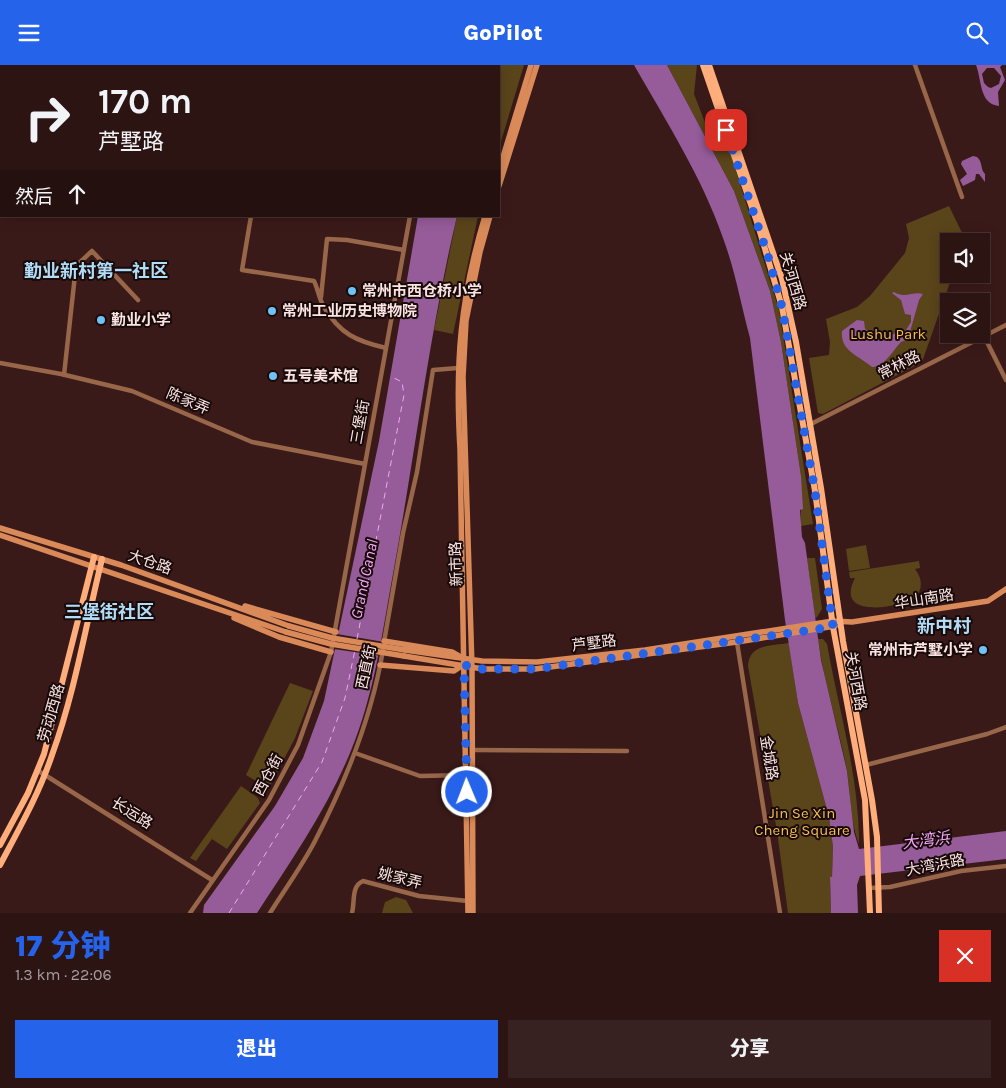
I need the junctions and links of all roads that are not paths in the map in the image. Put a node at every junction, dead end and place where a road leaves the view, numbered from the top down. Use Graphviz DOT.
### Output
graph roads {
  1 [pos="531,65"];
  2 [pos="537,65"];
  3 [pos="702,65"];
  4 [pos="709,65"];
  5 [pos="915,65"];
  6 [pos="500,167"];
  7 [pos="500,183"];
  8 [pos="962,197"];
  9 [pos="251,217"];
  10 [pos="410,217"];
  11 [pos="485,217"];
  12 [pos="490,217"];
  13 [pos="404,250"];
  14 [pos="138,299"];
  15 [pos="321,299"];
  16 [pos="1006,325"];
  17 [pos="990,334"];
  18 [pos="972,343"];
  19 [pos="987,343"];
  20 [pos="386,348"];
  21 [pos="0,363"];
  22 [pos="458,368"];
  23 [pos="64,375"];
  24 [pos="1006,380"];
  25 [pos="810,424"];
  26 [pos="804,428"];
  27 [pos="365,464"];
  28 [pos="0,529"];
  29 [pos="0,535"];
  30 [pos="94,557"];
  31 [pos="102,559"];
  32 [pos="91,568"];
  33 [pos="100,570"];
  34 [pos="189,589"];
  35 [pos="1006,589"];
  36 [pos="188,599"];
  37 [pos="842,623"];
  38 [pos="833,624"];
  39 [pos="288,629"];
  40 [pos="336,632"];
  41 [pos="737,639"];
  42 [pos="384,641"];
  43 [pos="331,653"];
  44 [pos="472,660"];
  45 [pos="463,662"];
  46 [pos="380,665"];
  47 [pos="472,667"];
  48 [pos="1006,727"];
  49 [pos="473,750"];
  50 [pos="627,751"];
  51 [pos="355,753"];
  52 [pos="866,765"];
  53 [pos="37,770"];
  54 [pos="45,775"];
  55 [pos="467,775"];
  56 [pos="0,845"];
  57 [pos="0,865"];
  58 [pos="1006,866"];
  59 [pos="212,879"];
  60 [pos="878,885"];
  61 [pos="868,886"];
  62 [pos="468,901"];
  63 [pos="190,913"];
  64 [pos="270,913"];
  65 [pos="352,913"];
  66 [pos="468,913"];
  67 [pos="473,913"];
  68 [pos="780,913"];
  69 [pos="870,913"];
  70 [pos="879,913"];
  1 -- 6 [label="main road"];
  2 -- 7 [label="main road"];
  3 -- 26 [label="main road, 关河西路"];
  4 -- 25 [label="main road, 关河西路"];
  5 -- 8 [label="street"];
  9 -- 15 [label="street"];
  10 -- 13 [label="street, 三堡街"];
  11 -- 22 [label="main road, 新市路"];
  12 -- 44 [label="main road, 新市路"];
  13 -- 15 [label="street"];
  13 -- 20 [label="street, 三堡街"];
  14 -- 23 [label="street"];
  15 -- 20 [label="street"];
  16 -- 17 [label="street, 常林路"];
  18 -- 25 [label="street, 常林路"];
  19 -- 24 [label="street"];
  20 -- 27 [label="street, 三堡街"];
  21 -- 23 [label="street, 陈家弄"];
  22 -- 42 [label="street, 西直街"];
  22 -- 45 [label="main road, 新市路"];
  23 -- 27 [label="street, 陈家弄"];
  25 -- 26 [label="street, 常林路"];
  25 -- 37 [label="main road, 关河西路"];
  26 -- 38 [label="main road, 关河西路"];
  27 -- 40 [label="street, 三堡街"];
  28 -- 30 [label="main road, 大仓路"];
  29 -- 32 [label="main road, 大仓路"];
  30 -- 31 [label="main road, 大仓路"];
  30 -- 32 [label="main road, 劳动西路"];
  31 -- 33 [label="main road, 劳动西路"];
  31 -- 34 [label="main road, 大仓路"];
  32 -- 33 [label="main road, 大仓路"];
  32 -- 53 [label="main road, 劳动西路"];
  33 -- 36 [label="main road, 大仓路"];
  33 -- 54 [label="main road, 劳动西路"];
  34 -- 39 [label="main road, 大仓路"];
  34 -- 40 [label="main road"];
  35 -- 37 [label="main road, 华山南路"];
  36 -- 39 [label="main road, 大仓路"];
  36 -- 43 [label="main road"];
  37 -- 38 [label="main road"];
  37 -- 52 [label="main road, 关河西路"];
  38 -- 41 [label="main road, 芦墅路"];
  38 -- 61 [label="main road, 关河西路"];
  39 -- 45 [label="main road, 芦墅路, bridge"];
  40 -- 43 [label="street, 西仓街"];
  41 -- 44 [label="main road, 芦墅路"];
  41 -- 47 [label="main road, 芦墅路"];
  41 -- 68 [label="street, 金城路"];
  42 -- 45 [label="main road"];
  42 -- 46 [label="street, 西直街"];
  43 -- 59 [label="street, 西仓街"];
  44 -- 45 [label="main road, 芦墅路"];
  44 -- 47 [label="main road, 新市路"];
  45 -- 46 [label="main road"];
  45 -- 47 [label="main road, 芦墅路"];
  45 -- 55 [label="main road, 新市路"];
  46 -- 51 [label="street, 西直街"];
  47 -- 49 [label="main road, 新市路"];
  48 -- 52 [label="street"];
  49 -- 50 [label="street"];
  49 -- 67 [label="main road, 新市路"];
  51 -- 55 [label="street"];
  51 -- 64 [label="street, 西直街"];
  52 -- 60 [label="main road, 关河西路"];
  53 -- 54 [label="street, 长运路"];
  53 -- 56 [label="main road, 劳动西路"];
  54 -- 57 [label="main road, 劳动西路"];
  54 -- 59 [label="street, 长运路"];
  55 -- 62 [label="main road, 新市路"];
  58 -- 60 [label="street, 大湾浜路"];
  59 -- 63 [label="street, 西仓街"];
  60 -- 61 [label="street, 大湾浜路"];
  60 -- 70 [label="main road"];
  61 -- 69 [label="main road"];
  62 -- 65 [label="street, 姚家弄"];
  62 -- 66 [label="main road, 新市路"];
}
